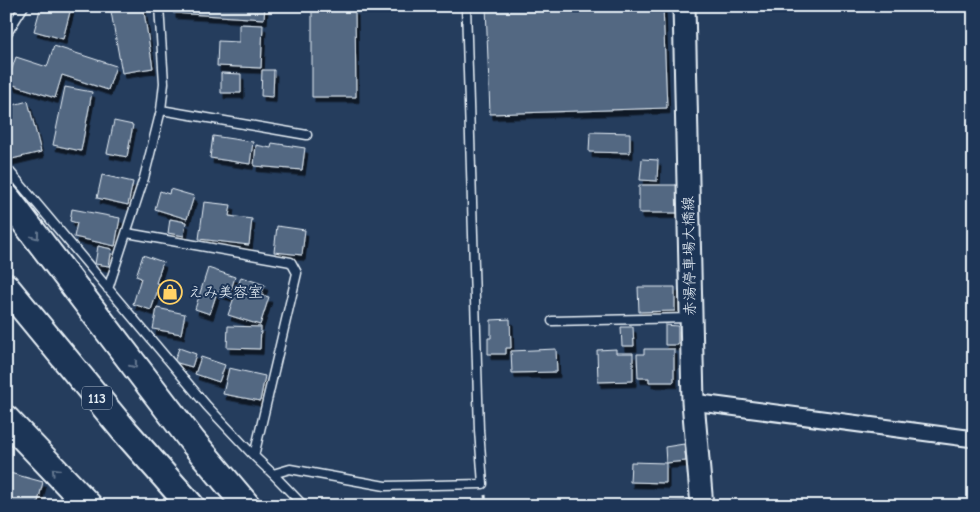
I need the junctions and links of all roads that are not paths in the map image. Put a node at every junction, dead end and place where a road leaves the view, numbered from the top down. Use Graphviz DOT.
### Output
graph roads {
  1 [pos="24,6"];
  2 [pos="159,6"];
  3 [pos="466,6"];
  4 [pos="684,6"];
  5 [pos="6,36"];
  6 [pos="161,110"];
  7 [pos="307,136"];
  8 [pos="6,166"];
  9 [pos="6,197"];
  10 [pos="127,234"];
  11 [pos="6,288"];
  12 [pos="108,289"];
  13 [pos="691,318"];
  14 [pos="552,321"];
  15 [pos="693,402"];
  16 [pos="6,419"];
  17 [pos="974,439"];
  18 [pos="254,456"];
  19 [pos="273,474"];
  20 [pos="89,506"];
  21 [pos="191,506"];
  22 [pos="247,506"];
  23 [pos="304,506"];
  24 [pos="702,506"];
  1 -- 5 [label="lane"];
  2 -- 6 [label="lane"];
  3 -- 19 [label="lane"];
  4 -- 13 [label="main road, 赤湯停車場大橋線"];
  6 -- 7 [label="lane"];
  6 -- 10 [label="lane"];
  8 -- 12 [label="lane"];
  9 -- 22 [label="highway, one-way"];
  10 -- 12 [label="lane"];
  10 -- 18 [label="lane"];
  11 -- 21 [label="highway, 113"];
  12 -- 18 [label="lane"];
  13 -- 14 [label="lane"];
  13 -- 15 [label="main road, 赤湯停車場大橋線"];
  15 -- 17 [label="street"];
  15 -- 24 [label="main road, 赤湯停車場大橋線"];
  20 -- 16 [label="highway, one-way"];
  18 -- 19 [label="lane"];
  19 -- 23 [label="lane"];
}
